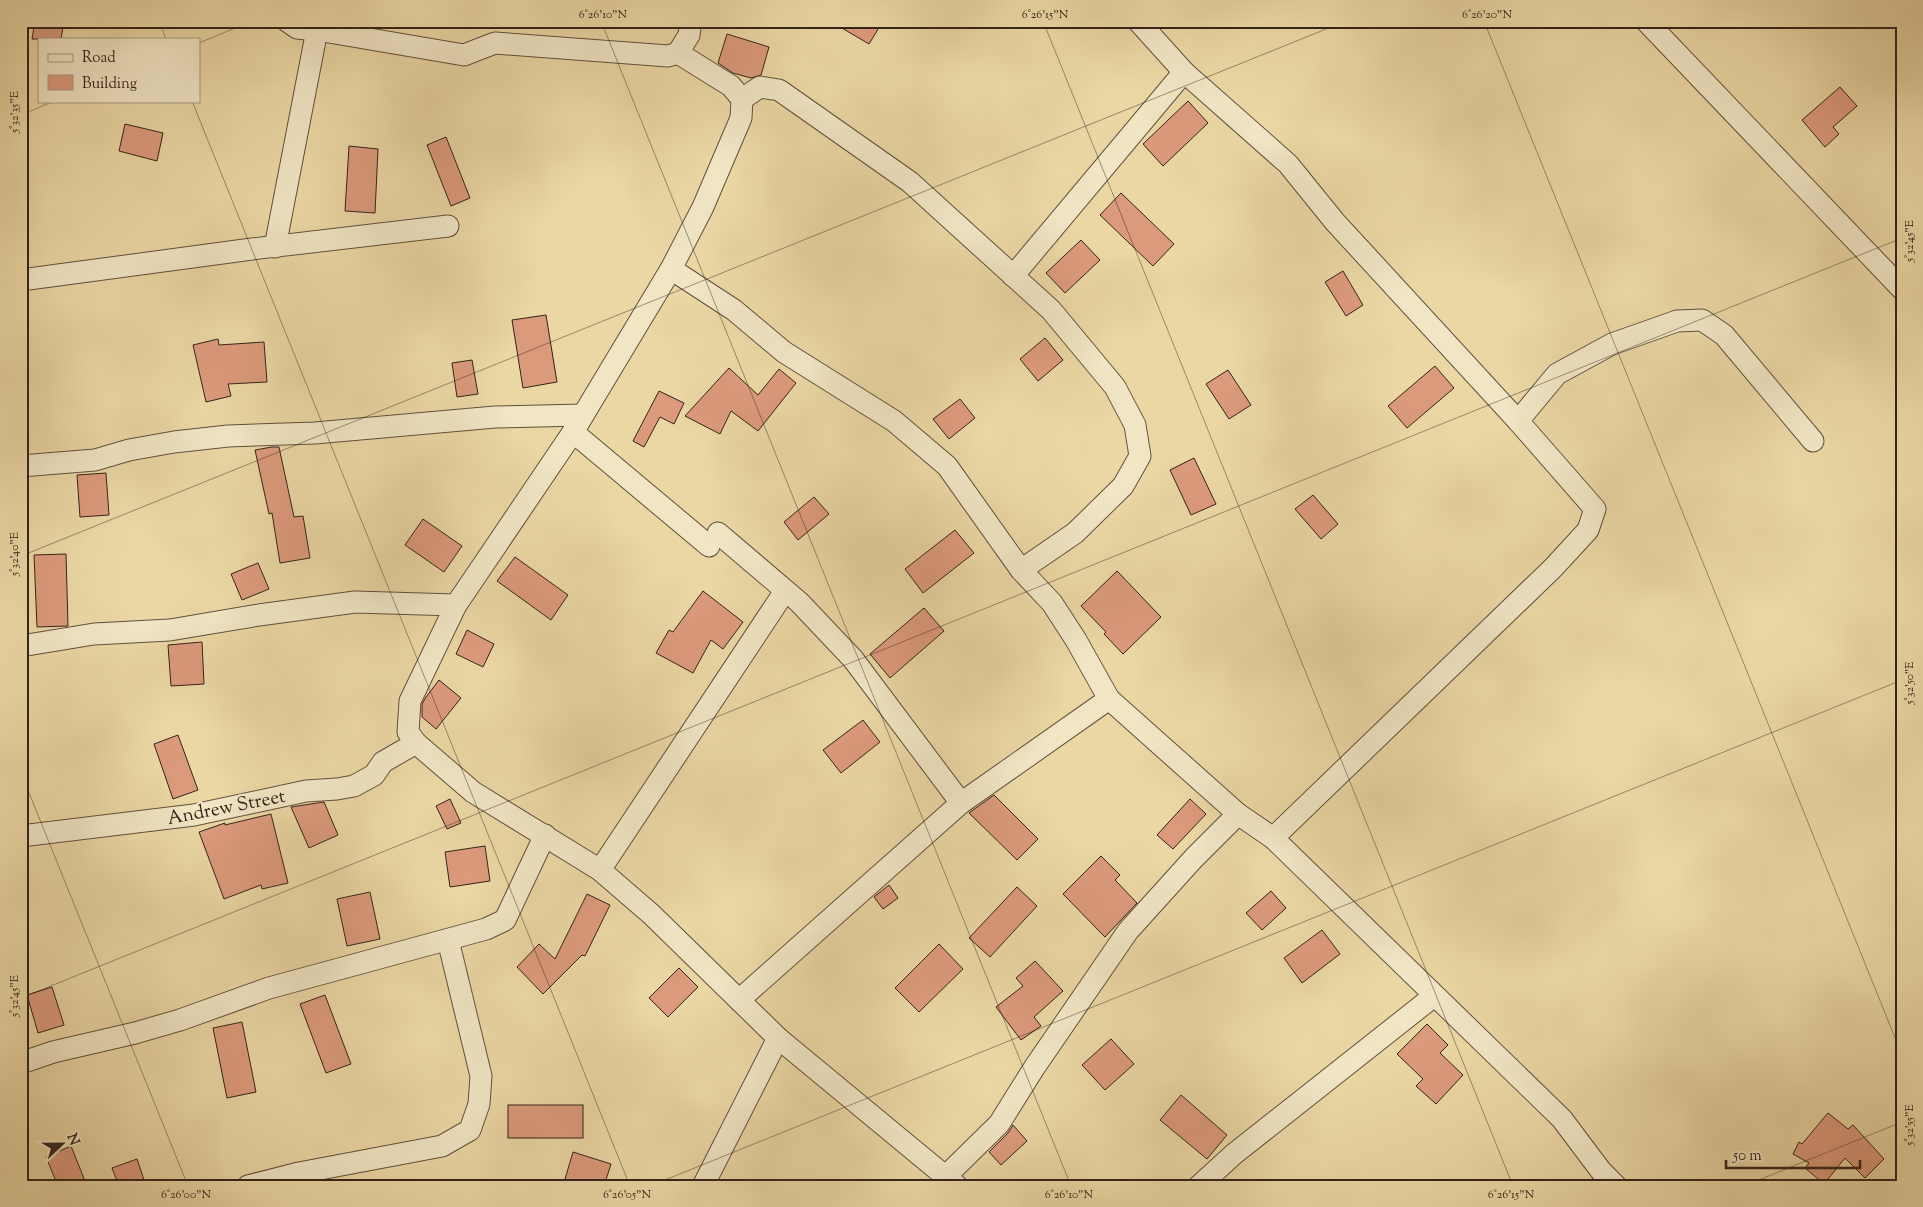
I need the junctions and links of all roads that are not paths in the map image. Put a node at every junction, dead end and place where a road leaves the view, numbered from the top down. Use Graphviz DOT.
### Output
graph roads {
  1 [pos="287,21"];
  2 [pos="691,21"];
  3 [pos="1138,21"];
  4 [pos="1646,21"];
  5 [pos="318,26"];
  6 [pos="678,53"];
  7 [pos="1184,72"];
  8 [pos="742,99"];
  9 [pos="448,226"];
  10 [pos="275,247"];
  11 [pos="671,269"];
  12 [pos="1013,276"];
  13 [pos="21,280"];
  14 [pos="1902,289"];
  15 [pos="1518,421"];
  16 [pos="578,423"];
  17 [pos="1813,441"];
  18 [pos="21,466"];
  19 [pos="1021,570"];
  20 [pos="785,590"];
  21 [pos="456,605"];
  22 [pos="21,646"];
  23 [pos="1109,699"];
  24 [pos="416,743"];
  25 [pos="961,803"];
  26 [pos="1238,814"];
  27 [pos="544,835"];
  28 [pos="21,836"];
  29 [pos="1273,838"];
  30 [pos="600,870"];
  31 [pos="448,940"];
  32 [pos="1434,996"];
  33 [pos="739,1000"];
  34 [pos="778,1038"];
  35 [pos="21,1062"];
  36 [pos="952,1181"];
  37 [pos="248,1186"];
  38 [pos="703,1186"];
  39 [pos="1199,1186"];
  40 [pos="1616,1186"];
  1 -- 5 [label="street"];
  2 -- 6 [label="street"];
  3 -- 7 [label="street"];
  4 -- 14 [label="street"];
  5 -- 6 [label="street"];
  5 -- 10 [label="street"];
  6 -- 8 [label="street"];
  7 -- 12 [label="street"];
  7 -- 15 [label="street"];
  8 -- 11 [label="street"];
  8 -- 12 [label="street"];
  9 -- 10 [label="street"];
  10 -- 13 [label="street"];
  11 -- 16 [label="street"];
  11 -- 19 [label="street"];
  12 -- 19 [label="street"];
  15 -- 17 [label="street"];
  15 -- 29 [label="street"];
  16 -- 18 [label="street"];
  16 -- 20 [label="street"];
  16 -- 21 [label="street"];
  19 -- 23 [label="street"];
  20 -- 25 [label="street"];
  20 -- 30 [label="street"];
  21 -- 22 [label="street"];
  21 -- 24 [label="street"];
  23 -- 25 [label="street"];
  23 -- 26 [label="street"];
  24 -- 27 [label="street"];
  24 -- 28 [label="street, Andrew Street"];
  25 -- 33 [label="street"];
  26 -- 29 [label="street"];
  26 -- 36 [label="street"];
  27 -- 30 [label="street"];
  27 -- 31 [label="street"];
  29 -- 32 [label="street"];
  30 -- 33 [label="street"];
  31 -- 35 [label="street"];
  31 -- 37 [label="street"];
  32 -- 39 [label="street"];
  32 -- 40 [label="street"];
  33 -- 34 [label="street"];
  34 -- 36 [label="street"];
  34 -- 38 [label="street"];
}
